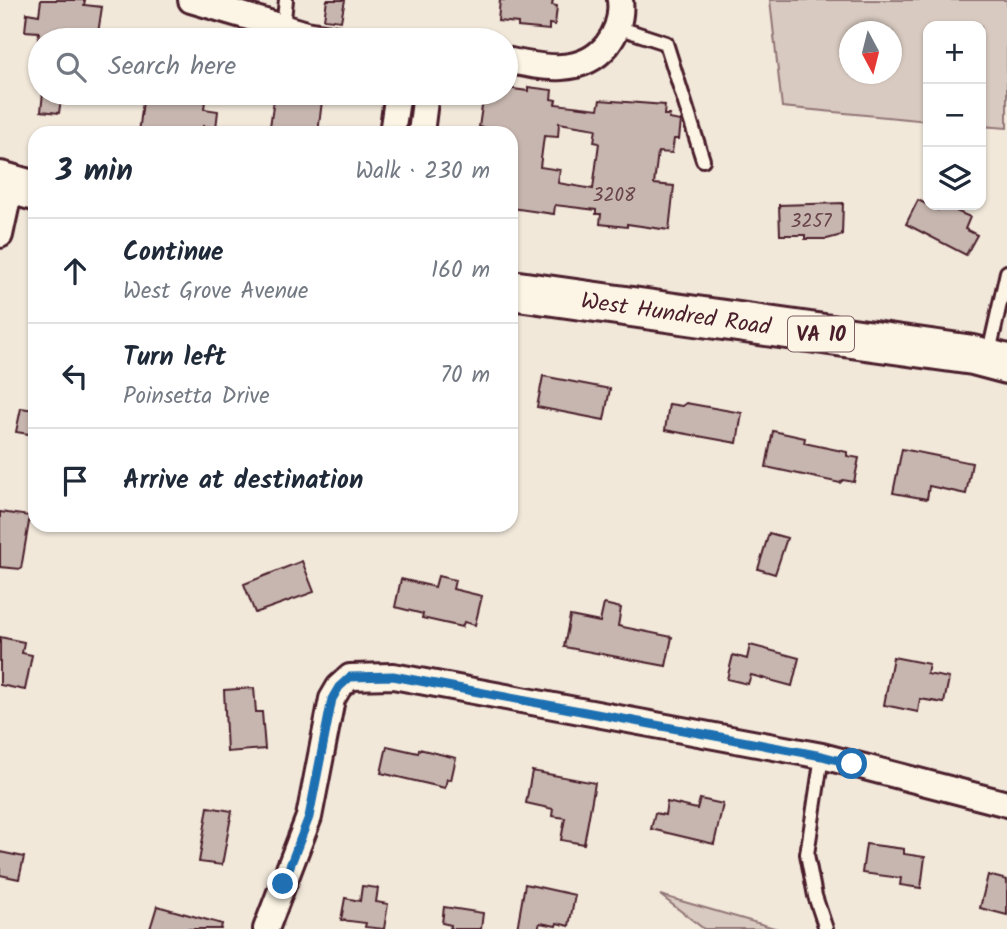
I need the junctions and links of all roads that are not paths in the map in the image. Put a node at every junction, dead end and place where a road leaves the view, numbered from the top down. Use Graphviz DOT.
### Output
graph roads {
  1 [pos="191,0"];
  2 [pos="286,0"];
  3 [pos="620,0"];
  4 [pos="617,27"];
  5 [pos="283,28"];
  6 [pos="518,62"];
  7 [pos="396,105"];
  8 [pos="424,105"];
  9 [pos="393,126"];
  10 [pos="422,126"];
  11 [pos="703,160"];
  12 [pos="15,185"];
  13 [pos="0,235"];
  14 [pos="1007,272"];
  15 [pos="518,291"];
  16 [pos="997,362"];
  17 [pos="822,756"];
  18 [pos="1007,804"];
  19 [pos="266,929"];
  20 [pos="826,929"];
  1 -- 5 [label="street"];
  2 -- 5 [label="lane"];
  3 -- 4 [label="street"];
  4 -- 6 [label="street"];
  4 -- 11 [label="lane"];
  7 -- 9 [label="street"];
  8 -- 10 [label="street"];
  12 -- 13 [label="street"];
  14 -- 16 [label="lane"];
  15 -- 16 [label="main road, West Hundred Road / VA 10"];
  17 -- 18 [label="street"];
  17 -- 19 [label="street"];
  17 -- 20 [label="lane"];
}
